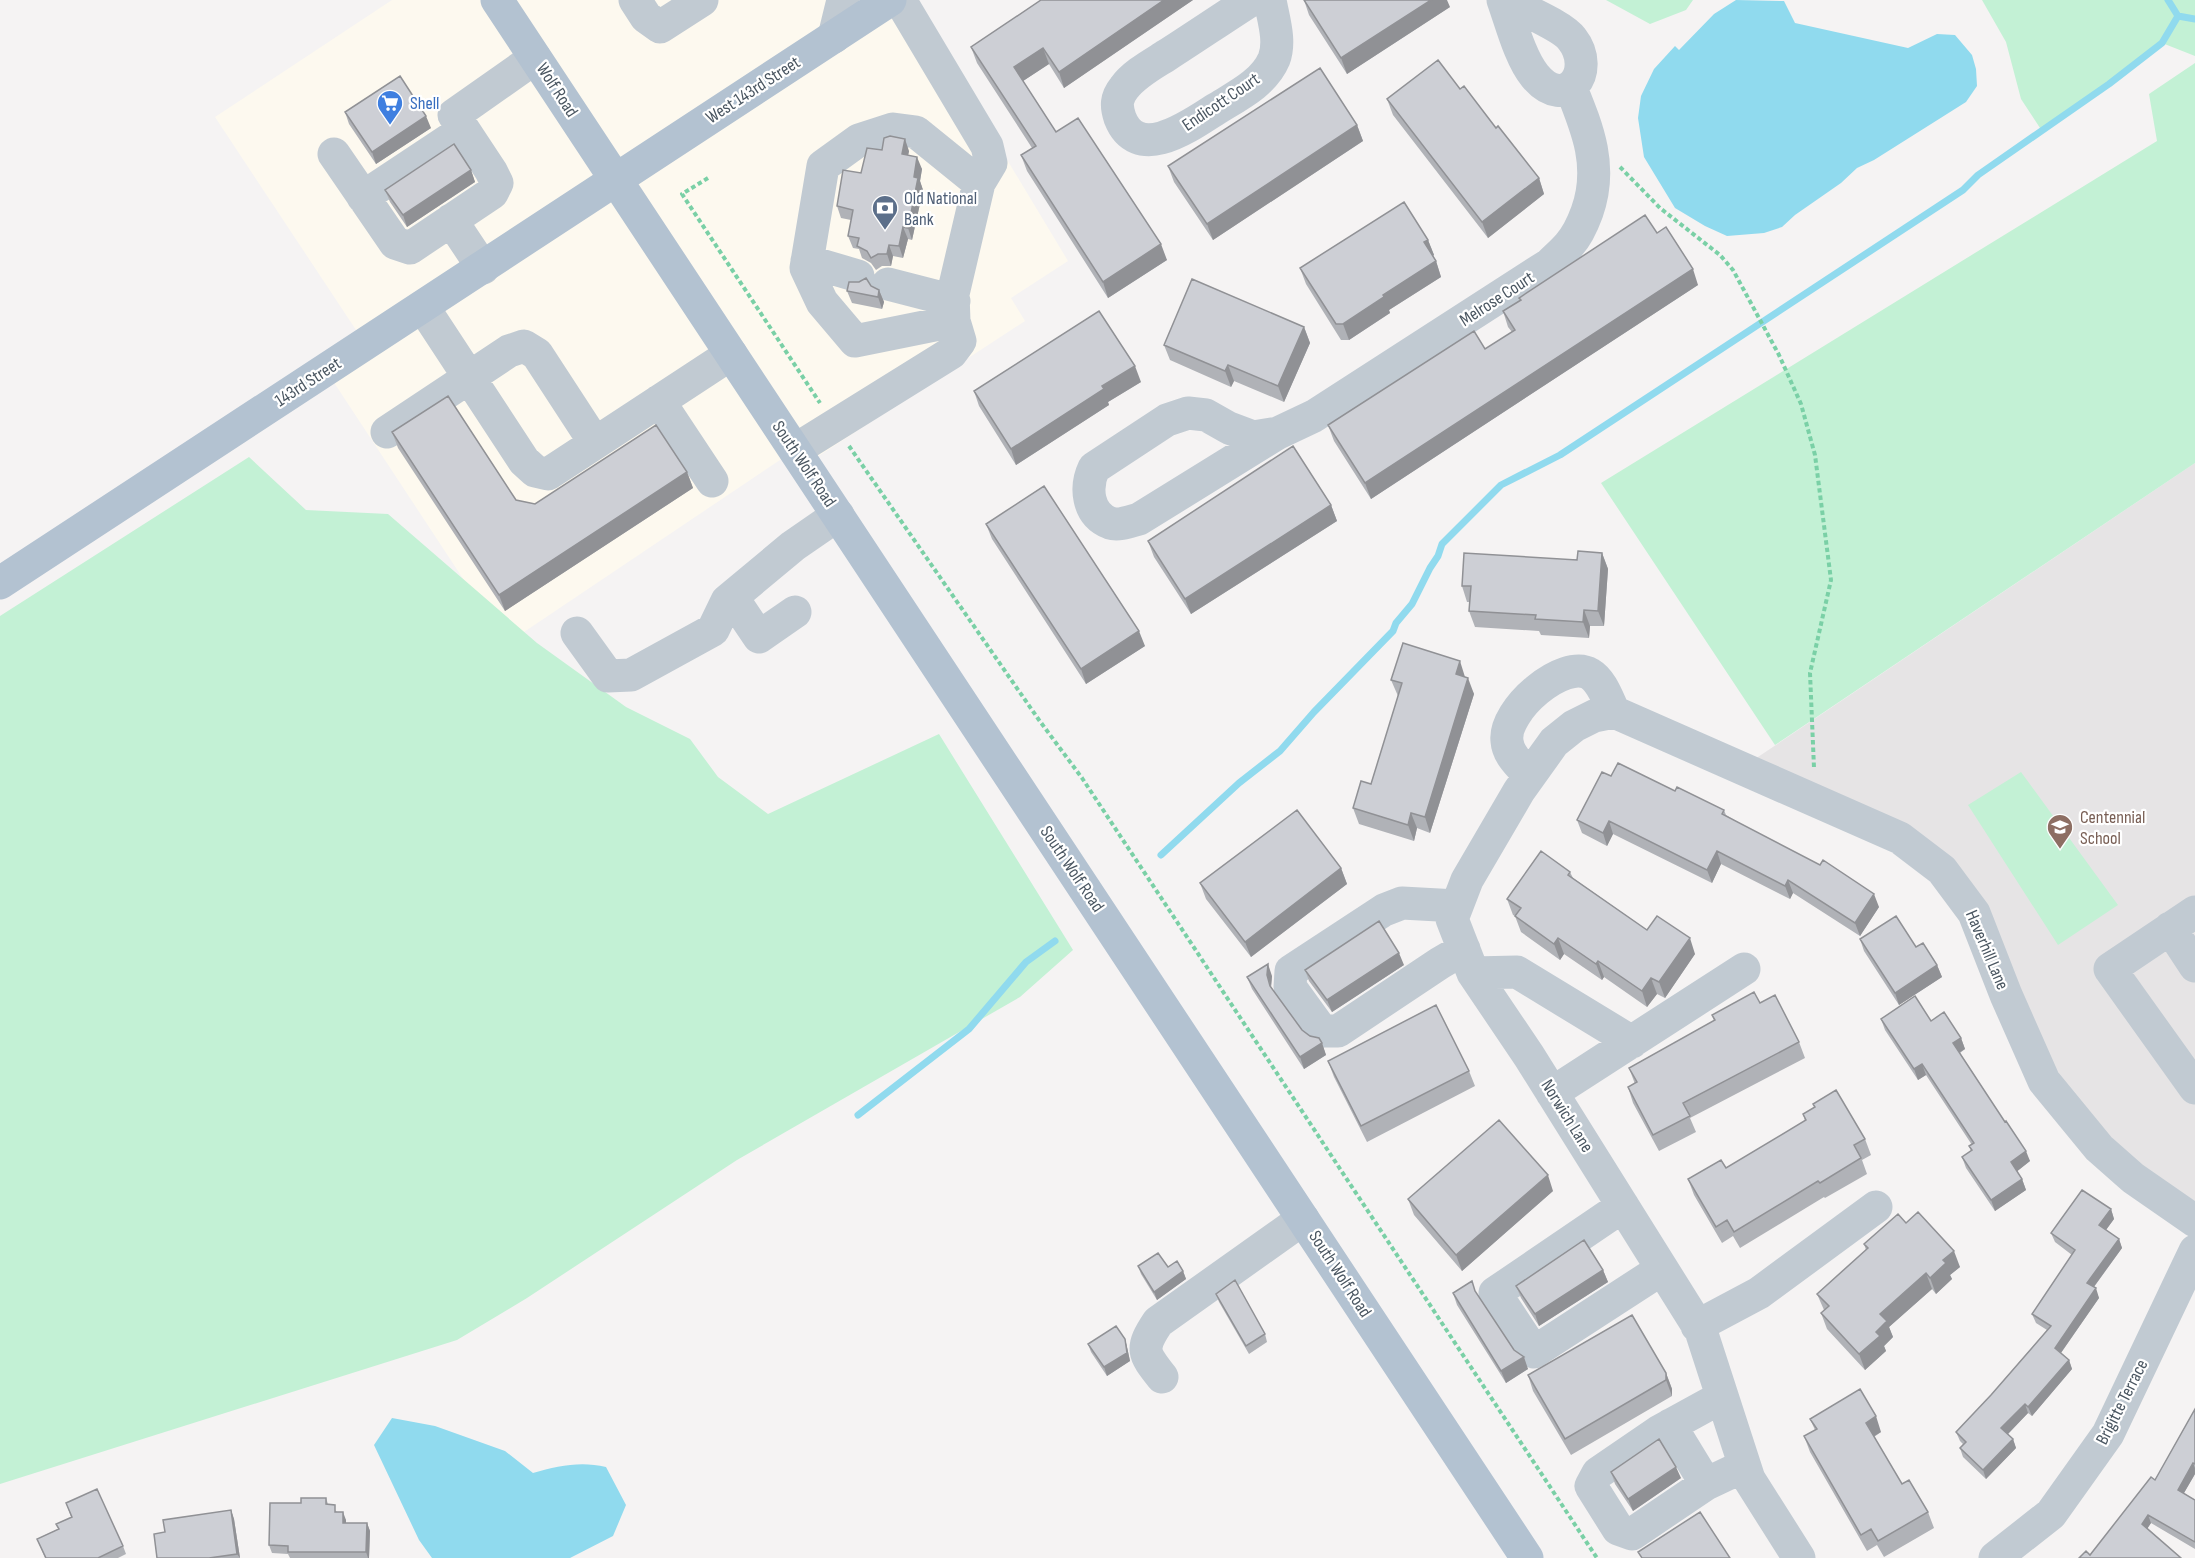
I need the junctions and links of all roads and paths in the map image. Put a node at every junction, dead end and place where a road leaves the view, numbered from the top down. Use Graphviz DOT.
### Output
graph roads {
  1 [pos="497,0"];
  2 [pos="635,0"];
  3 [pos="702,0"];
  4 [pos="843,0"];
  5 [pos="890,0"];
  6 [pos="900,0"];
  7 [pos="1251,0"];
  8 [pos="1270,0"];
  9 [pos="1504,0"];
  10 [pos="834,37"];
  11 [pos="536,58"];
  12 [pos="1571,88"];
  13 [pos="464,130"];
  14 [pos="1592,145"];
  15 [pos="334,154"];
  16 [pos="708,178"];
  17 [pos="616,181"];
  18 [pos="979,183"];
  19 [pos="363,197"];
  20 [pos="451,220"];
  21 [pos="807,261"];
  22 [pos="483,268"];
  23 [pos="423,307"];
  24 [pos="954,311"];
  25 [pos="731,354"];
  26 [pos="469,377"];
  27 [pos="659,401"];
  28 [pos="835,425"];
  29 [pos="387,432"];
  30 [pos="1278,433"];
  31 [pos="595,443"];
  32 [pos="795,450"];
  33 [pos="712,481"];
  34 [pos="838,515"];
  35 [pos="0,583"];
  36 [pos="732,597"];
  37 [pos="795,612"];
  38 [pos="577,633"];
  39 [pos="1614,712"];
  40 [pos="1814,768"];
  41 [pos="1529,775"];
  42 [pos="1457,906"];
  43 [pos="2182,920"];
  44 [pos="1469,961"];
  45 [pos="2195,966"];
  46 [pos="1744,969"];
  47 [pos="1632,1042"];
  48 [pos="2195,1088"];
  49 [pos="1552,1093"];
  50 [pos="1623,1206"];
  51 [pos="1876,1207"];
  52 [pos="1303,1219"];
  53 [pos="2195,1221"];
  54 [pos="2195,1251"];
  55 [pos="1662,1269"];
  56 [pos="1697,1326"];
  57 [pos="1162,1377"];
  58 [pos="1723,1400"];
  59 [pos="1670,1425"];
  60 [pos="1744,1466"];
  61 [pos="1706,1484"];
  62 [pos="1527,1558"];
  63 [pos="1598,1558"];
  64 [pos="1799,1558"];
  65 [pos="1995,1558"];
  1 -- 11 [label="main road, Wolf Road"];
  2 -- 3 [label="street"];
  4 -- 10 [label="street"];
  5 -- 10 [label="main road, West 143rd Street"];
  6 -- 18 [label="street"];
  7 -- 8 [label="street, Endicott Court"];
  9 -- 12 [label="street"];
  9 -- 12 [label="street"];
  10 -- 17 [label="main road, West 143rd Street"];
  11 -- 13 [label="street"];
  11 -- 17 [label="main road, Wolf Road"];
  12 -- 14 [label="street, Melrose Court"];
  13 -- 19 [label="street"];
  13 -- 20 [label="street"];
  14 -- 30 [label="street, Melrose Court"];
  14 -- 40 [label="path"];
  15 -- 19 [label="street"];
  16 -- 28 [label="path"];
  17 -- 22 [label="main road, 143rd Street"];
  17 -- 25 [label="main road, South Wolf Road"];
  18 -- 21 [label="street"];
  18 -- 24 [label="street"];
  19 -- 20 [label="street"];
  20 -- 22 [label="street"];
  21 -- 24 [label="street"];
  21 -- 24 [label="street"];
  22 -- 23 [label="main road, 143rd Street"];
  23 -- 26 [label="street"];
  23 -- 35 [label="main road, 143rd Street"];
  24 -- 28 [label="street"];
  25 -- 27 [label="street"];
  25 -- 32 [label="main road, South Wolf Road"];
  26 -- 29 [label="street"];
  26 -- 31 [label="street"];
  26 -- 31 [label="street"];
  27 -- 31 [label="street"];
  27 -- 33 [label="street"];
  28 -- 32 [label="street"];
  28 -- 63 [label="path"];
  30 -- 30 [label="street, Melrose Court"];
  32 -- 34 [label="main road, South Wolf Road"];
  34 -- 36 [label="street"];
  34 -- 52 [label="main road, South Wolf Road"];
  36 -- 37 [label="street"];
  36 -- 38 [label="street"];
  39 -- 41 [label="street, Norwich Lane"];
  39 -- 41 [label="street"];
  39 -- 53 [label="street, Haverhill Lane"];
  41 -- 42 [label="street, Norwich Lane"];
  42 -- 44 [label="street, Norwich Lane"];
  42 -- 44 [label="street"];
  43 -- 45 [label="street"];
  43 -- 48 [label="street"];
  44 -- 47 [label="street"];
  44 -- 49 [label="street, Norwich Lane"];
  46 -- 47 [label="street"];
  47 -- 49 [label="street"];
  49 -- 50 [label="street, Norwich Lane"];
  50 -- 55 [label="street, Norwich Lane"];
  50 -- 55 [label="street"];
  51 -- 56 [label="street"];
  52 -- 57 [label="street"];
  52 -- 62 [label="main road, South Wolf Road"];
  54 -- 65 [label="street, Brigitte Terrace"];
  55 -- 56 [label="street, Norwich Lane"];
  56 -- 58 [label="street, Norwich Lane"];
  58 -- 59 [label="street"];
  58 -- 60 [label="street, Norwich Lane"];
  59 -- 61 [label="street"];
  59 -- 61 [label="street"];
  60 -- 61 [label="street"];
  60 -- 64 [label="street, Norwich Lane"];
}
